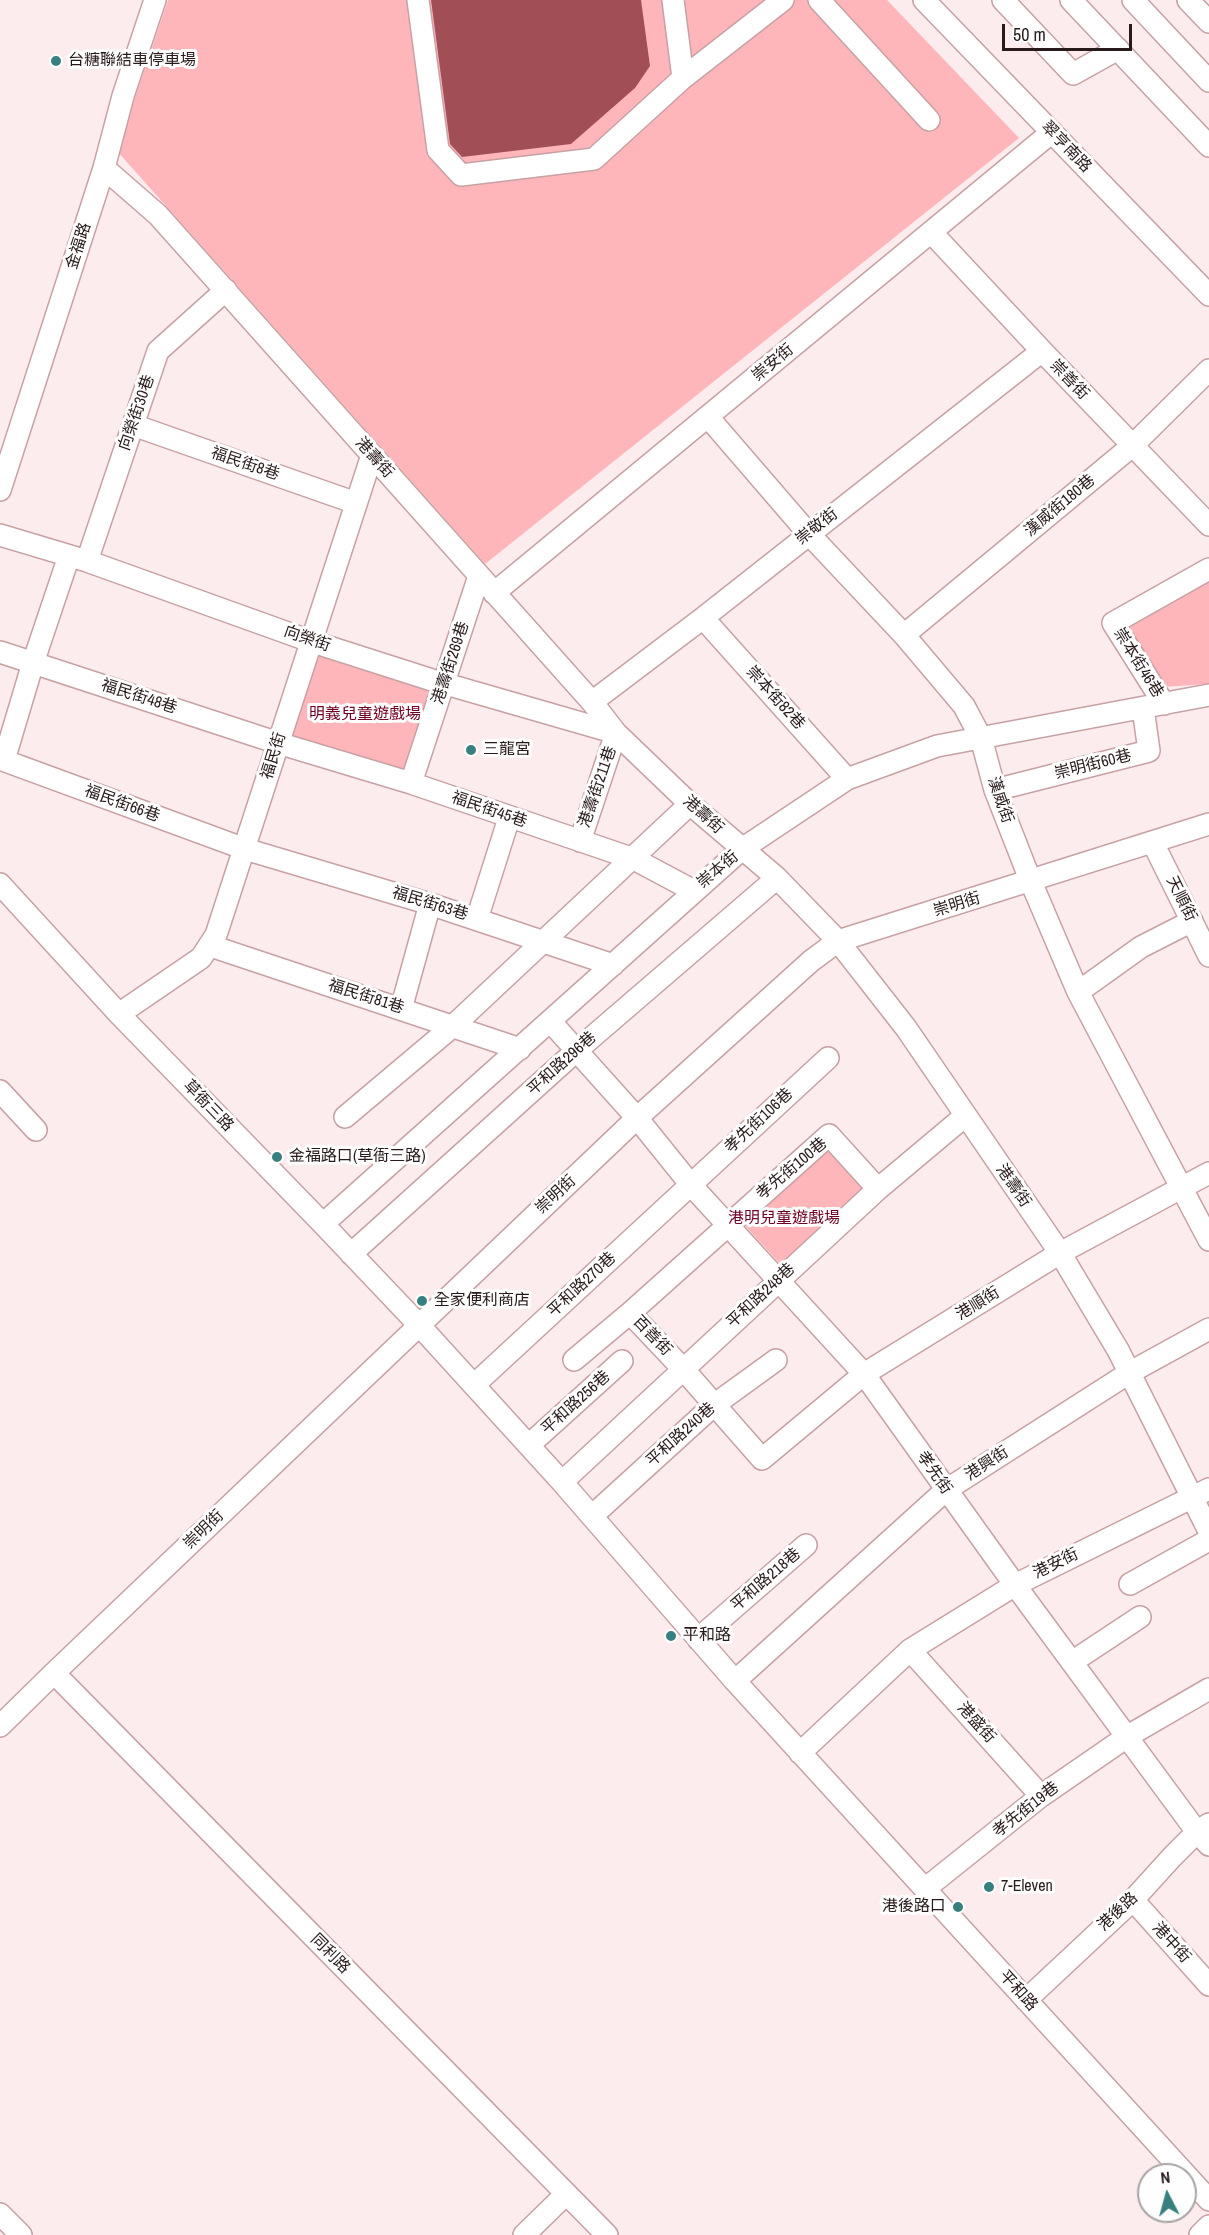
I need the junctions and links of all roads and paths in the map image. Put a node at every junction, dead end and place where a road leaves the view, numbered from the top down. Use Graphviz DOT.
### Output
graph roads {
  1 [pos="155,0"];
  2 [pos="418,0"];
  3 [pos="673,0"];
  4 [pos="783,0"];
  5 [pos="819,0"];
  6 [pos="924,0"];
  7 [pos="1003,0"];
  8 [pos="1071,0"];
  9 [pos="1132,0"];
  10 [pos="1188,0"];
  11 [pos="1209,22"];
  12 [pos="1118,49"];
  13 [pos="683,78"];
  14 [pos="1209,81"];
  15 [pos="929,120"];
  16 [pos="1052,132"];
  17 [pos="1209,146"];
  18 [pos="104,168"];
  19 [pos="931,232"];
  20 [pos="226,290"];
  21 [pos="1209,295"];
  22 [pos="1042,351"];
  23 [pos="1209,370"];
  24 [pos="708,417"];
  25 [pos="133,425"];
  26 [pos="1132,446"];
  27 [pos="372,455"];
  28 [pos="0,490"];
  29 [pos="356,503"];
  30 [pos="1209,525"];
  31 [pos="808,534"];
  32 [pos="0,535"];
  33 [pos="78,559"];
  34 [pos="1209,569"];
  35 [pos="479,576"];
  36 [pos="494,593"];
  37 [pos="703,618"];
  38 [pos="904,635"];
  39 [pos="310,641"];
  40 [pos="0,652"];
  41 [pos="33,663"];
  42 [pos="444,684"];
  43 [pos="1209,695"];
  44 [pos="592,702"];
  45 [pos="1153,706"];
  46 [pos="616,733"];
  47 [pos="981,738"];
  48 [pos="278,743"];
  49 [pos="2,759"];
  50 [pos="847,779"];
  51 [pos="411,783"];
  52 [pos="995,790"];
  53 [pos="690,804"];
  54 [pos="509,818"];
  55 [pos="1209,824"];
  56 [pos="580,841"];
  57 [pos="1153,843"];
  58 [pos="245,849"];
  59 [pos="742,849"];
  60 [pos="634,859"];
  61 [pos="777,878"];
  62 [pos="1031,882"];
  63 [pos="0,884"];
  64 [pos="693,891"];
  65 [pos="430,904"];
  66 [pos="477,919"];
  67 [pos="1192,921"];
  68 [pos="543,941"];
  69 [pos="838,941"];
  70 [pos="211,946"];
  71 [pos="1209,956"];
  72 [pos="613,965"];
  73 [pos="1078,992"];
  74 [pos="401,1009"];
  75 [pos="119,1014"];
  76 [pos="550,1021"];
  77 [pos="453,1026"];
  78 [pos="520,1049"];
  79 [pos="576,1051"];
  80 [pos="828,1058"];
  81 [pos="0,1091"];
  82 [pos="965,1116"];
  83 [pos="345,1117"];
  84 [pos="637,1118"];
  85 [pos="36,1130"];
  86 [pos="1209,1173"];
  87 [pos="691,1185"];
  88 [pos="1182,1187"];
  89 [pos="878,1189"];
  90 [pos="323,1224"];
  91 [pos="727,1224"];
  92 [pos="1209,1240"];
  93 [pos="351,1254"];
  94 [pos="1060,1254"];
  95 [pos="778,1280"];
  96 [pos="630,1313"];
  97 [pos="419,1325"];
  98 [pos="1209,1329"];
  99 [pos="574,1360"];
  100 [pos="776,1360"];
  101 [pos="622,1361"];
  102 [pos="684,1370"];
  103 [pos="1129,1372"];
  104 [pos="864,1374"];
  105 [pos="474,1385"];
  106 [pos="714,1405"];
  107 [pos="529,1445"];
  108 [pos="762,1459"];
  109 [pos="562,1482"];
  110 [pos="946,1490"];
  111 [pos="1201,1493"];
  112 [pos="592,1516"];
  113 [pos="1209,1531"];
  114 [pos="1209,1540"];
  115 [pos="806,1545"];
  116 [pos="1130,1584"];
  117 [pos="1015,1585"];
  118 [pos="1140,1617"];
  119 [pos="698,1639"];
  120 [pos="910,1650"];
  121 [pos="1072,1662"];
  122 [pos="54,1673"];
  123 [pos="735,1681"];
  124 [pos="1209,1689"];
  125 [pos="0,1726"];
  126 [pos="1128,1736"];
  127 [pos="800,1752"];
  128 [pos="1041,1796"];
  129 [pos="1205,1834"];
  130 [pos="926,1888"];
  131 [pos="1133,1900"];
  132 [pos="1209,1985"];
  133 [pos="1026,2000"];
  134 [pos="566,2194"];
  135 [pos="1209,2200"];
  136 [pos="0,2214"];
  137 [pos="1209,2226"];
  138 [pos="21,2235"];
  139 [pos="524,2235"];
  140 [pos="607,2235"];
  141 [pos="1200,2235"];
  1 -- 18 [label="street, 金福路"];
  2 -- 13 [label="street"];
  3 -- 13 [label="street"];
  4 -- 13 [label="street"];
  5 -- 15 [label="street"];
  6 -- 16 [label="street, 翠亨南路"];
  7 -- 12 [label="street"];
  8 -- 12 [label="street"];
  9 -- 14 [label="street"];
  10 -- 11 [label="street"];
  12 -- 17 [label="street"];
  16 -- 19 [label="street, 崇安街"];
  16 -- 21 [label="street, 翠亨南路"];
  18 -- 20 [label="street, 港壽街"];
  18 -- 28 [label="street, 金福路"];
  19 -- 22 [label="street, 崇善街"];
  19 -- 24 [label="street, 崇安街"];
  20 -- 25 [label="street, 向榮街30巷"];
  20 -- 27 [label="street, 港壽街"];
  22 -- 26 [label="street, 崇善街"];
  22 -- 31 [label="street, 崇敬街"];
  23 -- 26 [label="street, 漢威街180巷"];
  24 -- 31 [label="street, 漢威街"];
  24 -- 36 [label="street, 崇安街"];
  25 -- 29 [label="street, 福民街8巷"];
  25 -- 33 [label="street, 向榮街30巷"];
  26 -- 30 [label="street, 崇善街"];
  26 -- 38 [label="street, 漢威街180巷"];
  27 -- 29 [label="street, 福民街"];
  27 -- 35 [label="street, 港壽街"];
  29 -- 39 [label="street, 福民街"];
  31 -- 37 [label="street, 崇敬街"];
  31 -- 38 [label="street, 漢威街"];
  32 -- 33 [label="street, 向榮街"];
  33 -- 39 [label="street, 向榮街"];
  33 -- 41 [label="street, 向榮街30巷"];
  34 -- 45 [label="street, 崇本街46巷"];
  35 -- 36 [label="street, 港壽街"];
  35 -- 42 [label="street, 港壽街269巷"];
  36 -- 44 [label="street, 港壽街"];
  37 -- 44 [label="street, 崇敬街"];
  37 -- 50 [label="street, 崇本街82巷"];
  38 -- 47 [label="street, 漢威街"];
  39 -- 42 [label="street, 向榮街"];
  39 -- 48 [label="street, 福民街"];
  40 -- 41 [label="street, 福民街48巷"];
  41 -- 48 [label="street, 福民街48巷"];
  41 -- 49 [label="street, 向榮街30巷"];
  42 -- 46 [label="street, 向榮街"];
  42 -- 51 [label="street, 港壽街269巷"];
  43 -- 45 [label="street, 崇本街"];
  44 -- 46 [label="street, 港壽街"];
  45 -- 47 [label="street, 崇本街"];
  45 -- 52 [label="street, 崇明街60巷"];
  46 -- 53 [label="street, 港壽街"];
  46 -- 56 [label="street, 港壽街211巷"];
  47 -- 50 [label="street, 崇本街"];
  47 -- 52 [label="street, 漢威街"];
  48 -- 51 [label="street, 福民街45巷"];
  48 -- 58 [label="street, 福民街"];
  49 -- 58 [label="street, 福民街66巷"];
  50 -- 59 [label="street, 崇本街"];
  51 -- 54 [label="street, 福民街45巷"];
  52 -- 62 [label="street, 漢威街"];
  53 -- 59 [label="street, 港壽街"];
  53 -- 60 [label="street"];
  54 -- 56 [label="street, 福民街45巷"];
  54 -- 66 [label="street"];
  55 -- 57 [label="street, 崇明街"];
  56 -- 60 [label="street, 福民街45巷"];
  57 -- 62 [label="street, 崇明街"];
  57 -- 67 [label="street, 天順街"];
  58 -- 65 [label="street, 福民街63巷"];
  58 -- 70 [label="street, 福民街"];
  59 -- 61 [label="street, 港壽街"];
  59 -- 64 [label="street, 崇本街"];
  60 -- 64 [label="street, 福民街45巷"];
  60 -- 68 [label="street"];
  61 -- 69 [label="street, 港壽街"];
  61 -- 79 [label="street, 平和路296巷"];
  62 -- 69 [label="street, 崇明街"];
  62 -- 73 [label="street, 漢威街"];
  63 -- 75 [label="street, 草衙三路"];
  64 -- 72 [label="street, 崇本街"];
  65 -- 66 [label="street, 福民街63巷"];
  65 -- 74 [label="street"];
  66 -- 68 [label="street, 福民街63巷"];
  67 -- 71 [label="street, 天順街"];
  67 -- 73 [label="street"];
  68 -- 72 [label="street, 福民街63巷"];
  68 -- 77 [label="street"];
  69 -- 82 [label="street, 港壽街"];
  69 -- 84 [label="street, 崇明街"];
  70 -- 74 [label="street, 福民街81巷"];
  70 -- 75 [label="street, 福民街"];
  72 -- 76 [label="street, 崇本街"];
  73 -- 88 [label="street, 漢威街"];
  74 -- 77 [label="street, 福民街81巷"];
  75 -- 90 [label="street, 草衙三路"];
  76 -- 78 [label="street, 崇本街"];
  76 -- 79 [label="street, 孝先街"];
  77 -- 78 [label="street, 福民街81巷"];
  77 -- 83 [label="street"];
  78 -- 90 [label="street, 崇本街"];
  79 -- 84 [label="street, 孝先街"];
  79 -- 93 [label="street, 平和路296巷"];
  80 -- 87 [label="street, 孝先街106巷"];
  81 -- 85 [label="street"];
  82 -- 89 [label="street, 平和路248巷"];
  82 -- 94 [label="street, 港壽街"];
  84 -- 87 [label="street, 孝先街"];
  84 -- 97 [label="street, 崇明街"];
  86 -- 88 [label="street, 港順街"];
  87 -- 91 [label="street, 孝先街"];
  87 -- 105 [label="street, 平和路270巷"];
  88 -- 92 [label="street, 漢威街"];
  88 -- 94 [label="street, 港順街"];
  89 -- 91 [label="street, 孝先街100巷"];
  89 -- 95 [label="street, 平和路248巷"];
  90 -- 93 [label="street, 草衙三路"];
  91 -- 95 [label="street, 孝先街"];
  91 -- 96 [label="street, 百善街"];
  93 -- 97 [label="street, 草衙三路"];
  94 -- 103 [label="street, 港壽街"];
  94 -- 104 [label="street, 港順街"];
  95 -- 102 [label="street, 平和路248巷"];
  95 -- 104 [label="street, 孝先街"];
  96 -- 99 [label="street"];
  96 -- 102 [label="street, 百善街"];
  97 -- 105 [label="street, 平和路"];
  97 -- 122 [label="street, 崇明街"];
  98 -- 103 [label="street, 港興街"];
  100 -- 106 [label="street, 平和路240巷"];
  101 -- 107 [label="street, 平和路256巷"];
  102 -- 106 [label="street, 百善街"];
  102 -- 109 [label="street, 平和路248巷"];
  103 -- 110 [label="street, 港興街"];
  103 -- 111 [label="street, 港壽街"];
  104 -- 108 [label="street, 港順街"];
  104 -- 110 [label="street, 孝先街"];
  105 -- 107 [label="street, 平和路"];
  106 -- 108 [label="street, 百善街"];
  106 -- 112 [label="street, 平和路240巷"];
  107 -- 109 [label="street, 平和路"];
  109 -- 112 [label="street, 平和路"];
  110 -- 117 [label="street, 孝先街"];
  110 -- 123 [label="street, 港興街"];
  111 -- 113 [label="street, 港壽街"];
  111 -- 117 [label="street, 港安街"];
  112 -- 119 [label="street, 平和路"];
  114 -- 116 [label="street"];
  115 -- 119 [label="street, 平和路218巷"];
  117 -- 120 [label="street, 港安街"];
  117 -- 121 [label="street, 孝先街"];
  118 -- 121 [label="street"];
  119 -- 123 [label="street, 平和路"];
  120 -- 127 [label="street, 港安街"];
  120 -- 128 [label="street, 港盛街"];
  121 -- 126 [label="street, 孝先街"];
  122 -- 125 [label="street, 崇明街"];
  122 -- 134 [label="street, 同利路"];
  123 -- 127 [label="street, 平和路"];
  124 -- 126 [label="street, 孝先街19巷"];
  126 -- 128 [label="street, 孝先街19巷"];
  126 -- 129 [label="street, 孝先街"];
  127 -- 130 [label="street, 平和路"];
  128 -- 130 [label="street, 孝先街19巷"];
  129 -- 131 [label="street, 港後路"];
  130 -- 133 [label="street, 平和路"];
  131 -- 132 [label="street, 港中街"];
  131 -- 133 [label="street, 港後路"];
  133 -- 135 [label="street, 平和路"];
  134 -- 139 [label="street"];
  134 -- 140 [label="street, 同利路"];
  136 -- 138 [label="street"];
  137 -- 141 [label="street"];
}
